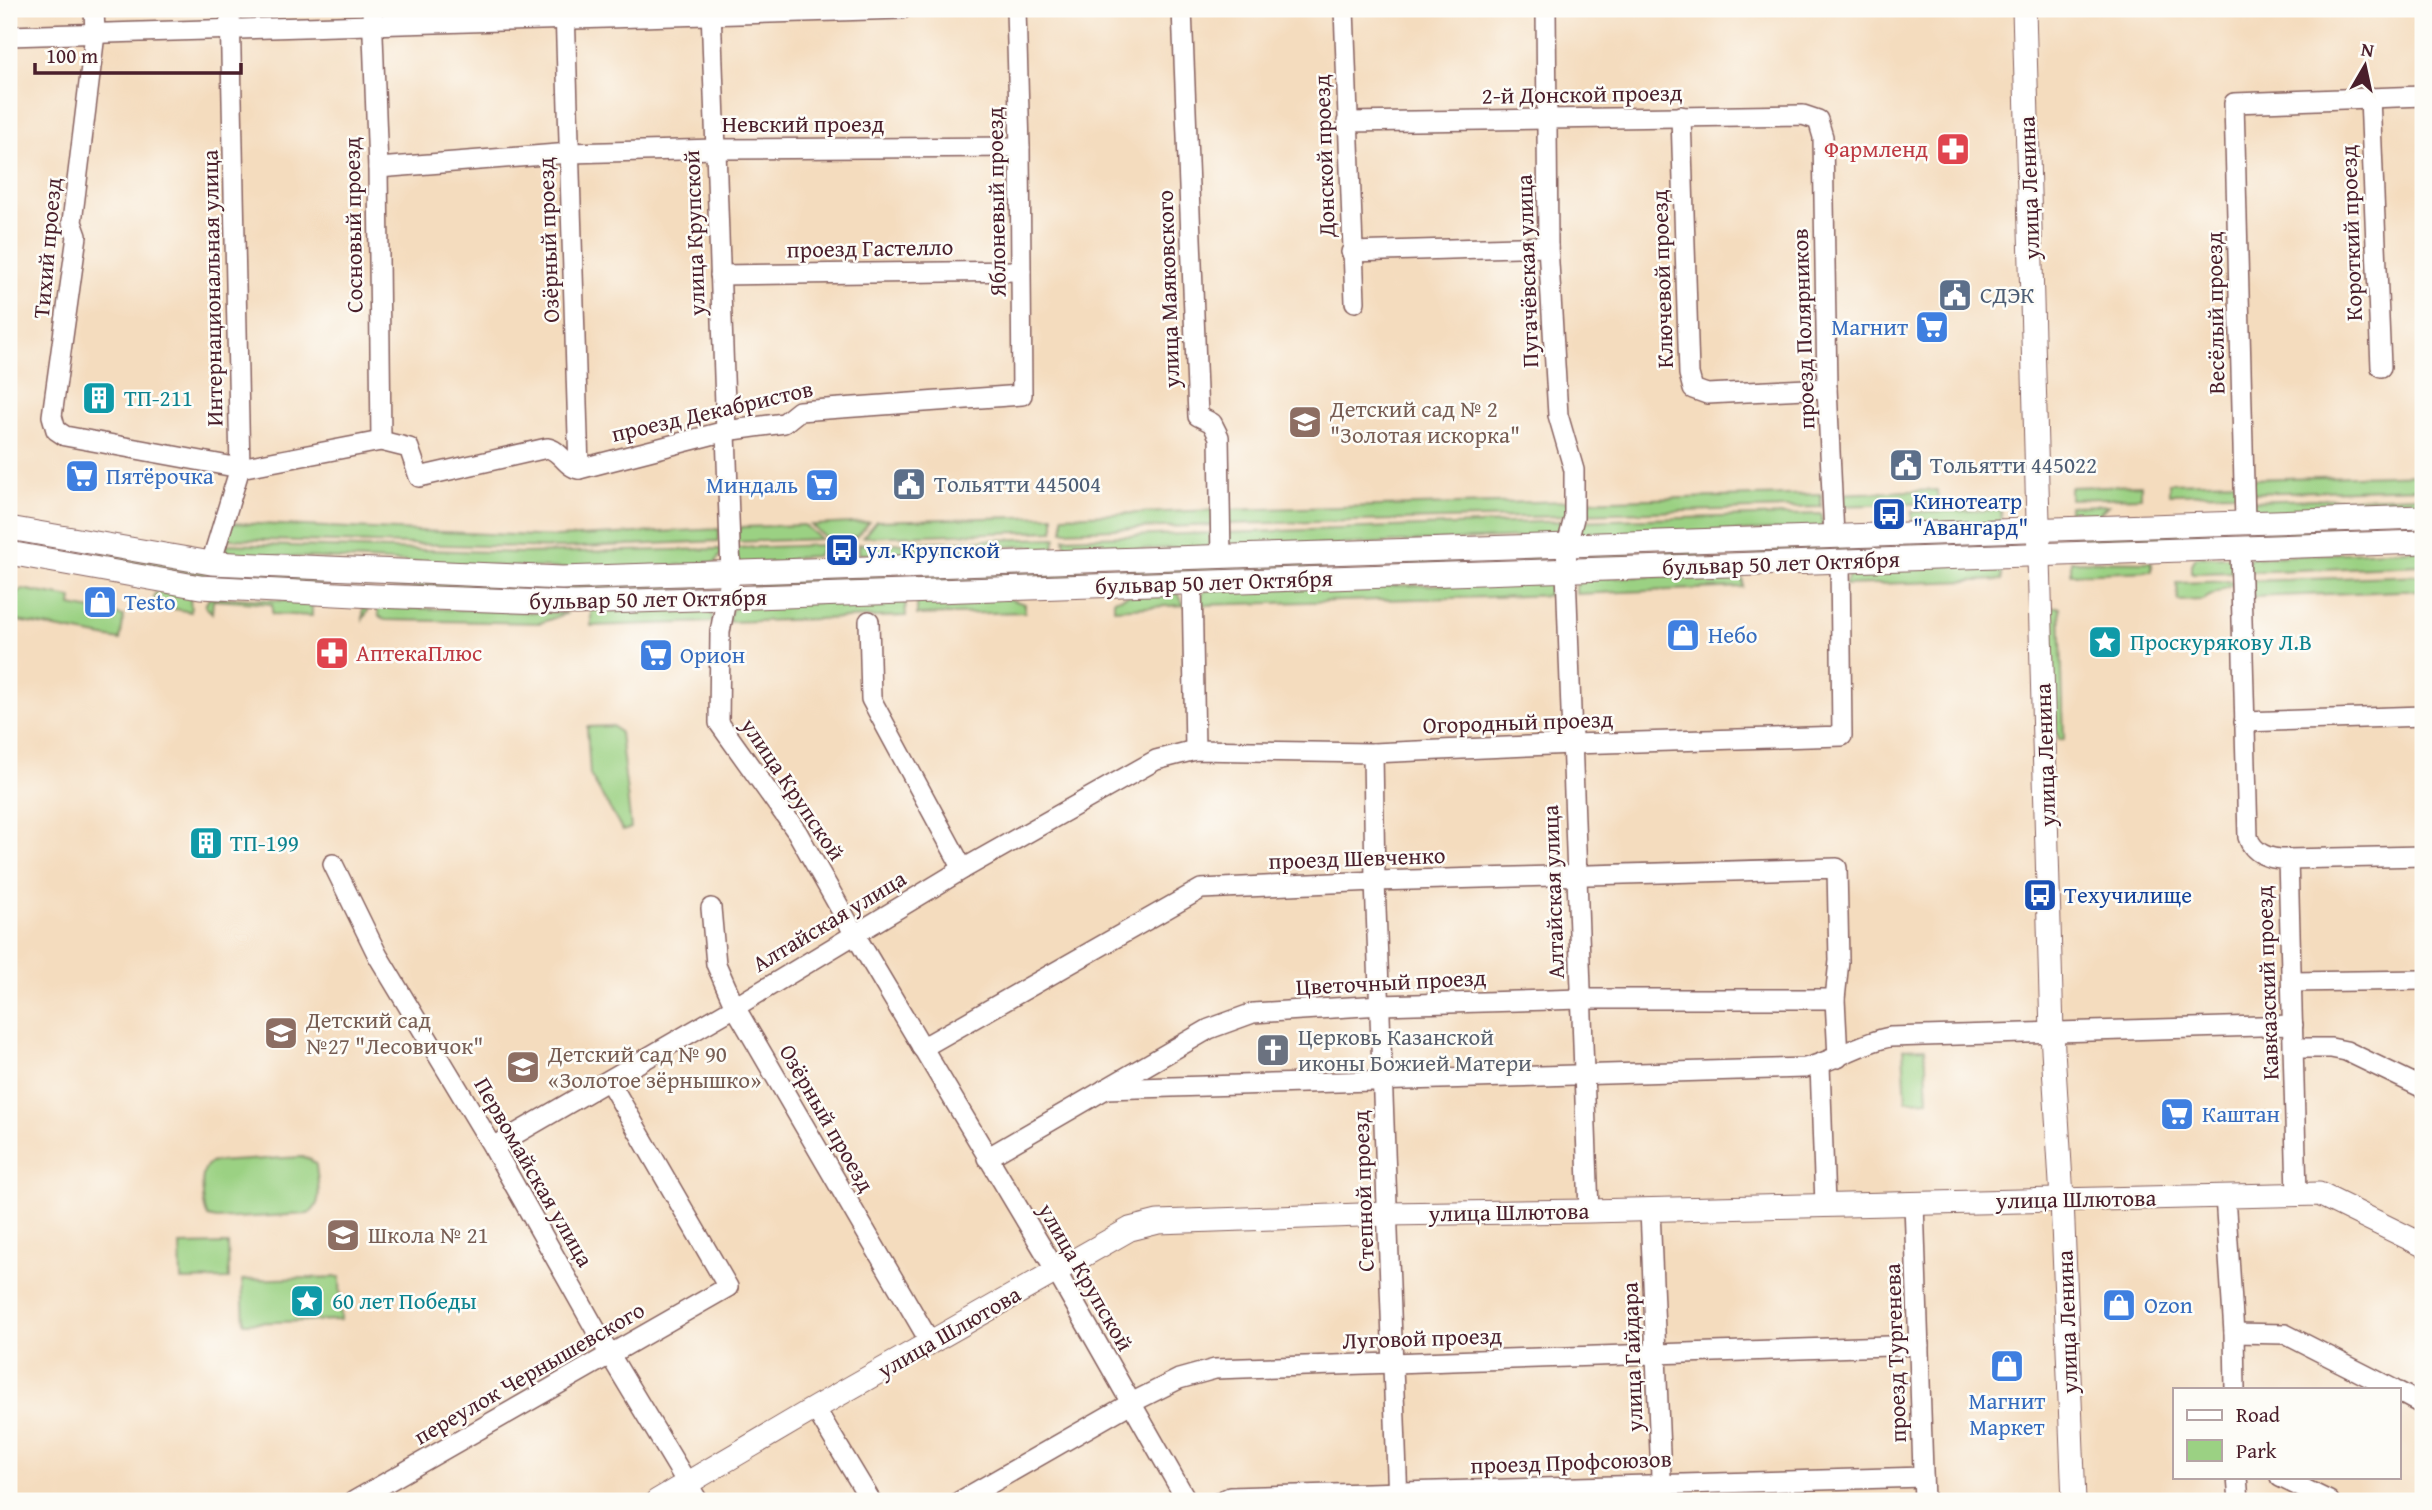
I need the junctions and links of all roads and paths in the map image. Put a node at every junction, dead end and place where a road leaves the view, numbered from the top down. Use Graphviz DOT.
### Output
graph roads {
  1 [pos="94,9"];
  2 [pos="230,9"];
  3 [pos="902,9"];
  4 [pos="1016,9"];
  5 [pos="1182,9"];
  6 [pos="1344,9"];
  7 [pos="1546,9"];
  8 [pos="2024,9"];
  9 [pos="711,12"];
  10 [pos="565,14"];
  11 [pos="372,17"];
  12 [pos="231,29"];
  13 [pos="95,34"];
  14 [pos="9,36"];
  15 [pos="2423,96"];
  16 [pos="2370,97"];
  17 [pos="1681,116"];
  18 [pos="1547,120"];
  19 [pos="1818,120"];
  20 [pos="1347,122"];
  21 [pos="1020,147"];
  22 [pos="716,149"];
  23 [pos="570,153"];
  24 [pos="377,168"];
  25 [pos="1548,246"];
  26 [pos="1352,252"];
  27 [pos="1021,271"];
  28 [pos="720,275"];
  29 [pos="1355,302"];
  30 [pos="2381,368"];
  31 [pos="1828,388"];
  32 [pos="1022,395"];
  33 [pos="726,431"];
  34 [pos="381,441"];
  35 [pos="240,468"];
  36 [pos="579,469"];
  37 [pos="2423,517"];
  38 [pos="2245,522"];
  39 [pos="9,528"];
  40 [pos="2039,530"];
  41 [pos="1834,536"];
  42 [pos="2423,542"];
  43 [pos="1567,545"];
  44 [pos="2240,548"];
  45 [pos="9,553"];
  46 [pos="2039,555"];
  47 [pos="1220,558"];
  48 [pos="1840,561"];
  49 [pos="211,563"];
  50 [pos="1566,570"];
  51 [pos="731,574"];
  52 [pos="1192,582"];
  53 [pos="726,598"];
  54 [pos="869,621"];
  55 [pos="2423,716"];
  56 [pos="2245,722"];
  57 [pos="1572,744"];
  58 [pos="1195,750"];
  59 [pos="1373,752"];
  60 [pos="2423,856"];
  61 [pos="2288,859"];
  62 [pos="333,864"];
  63 [pos="963,869"];
  64 [pos="1577,875"];
  65 [pos="1375,881"];
  66 [pos="711,908"];
  67 [pos="854,933"];
  68 [pos="2423,980"];
  69 [pos="2291,982"];
  70 [pos="1581,999"];
  71 [pos="1835,999"];
  72 [pos="1381,1006"];
  73 [pos="735,1007"];
  74 [pos="2293,1025"];
  75 [pos="2052,1033"];
  76 [pos="922,1048"];
  77 [pos="2293,1048"];
  78 [pos="1829,1062"];
  79 [pos="1584,1075"];
  80 [pos="608,1081"];
  81 [pos="1384,1082"];
  82 [pos="2423,1088"];
  83 [pos="1105,1089"];
  84 [pos="493,1147"];
  85 [pos="987,1158"];
  86 [pos="2297,1194"];
  87 [pos="2225,1196"];
  88 [pos="2062,1199"];
  89 [pos="1914,1203"];
  90 [pos="1825,1205"];
  91 [pos="1650,1210"];
  92 [pos="1589,1211"];
  93 [pos="1388,1214"];
  94 [pos="2423,1245"];
  95 [pos="1056,1271"];
  96 [pos="2234,1333"];
  97 [pos="930,1342"];
  98 [pos="1919,1345"];
  99 [pos="1656,1354"];
  100 [pos="610,1355"];
  101 [pos="1393,1364"];
  102 [pos="2235,1388"];
  103 [pos="2391,1388"];
  104 [pos="2400,1393"];
  105 [pos="1131,1404"];
  106 [pos="2423,1405"];
  107 [pos="816,1408"];
  108 [pos="1923,1477"];
  109 [pos="2237,1478"];
  110 [pos="2282,1478"];
  111 [pos="693,1492"];
  112 [pos="1662,1492"];
  113 [pos="1398,1497"];
  114 [pos="354,1501"];
  115 [pos="657,1501"];
  116 [pos="870,1501"];
  117 [pos="960,1501"];
  118 [pos="1186,1501"];
  119 [pos="1221,1501"];
  120 [pos="1924,1501"];
  121 [pos="2074,1501"];
  122 [pos="2239,1501"];
  123 [pos="2329,1501"];
  1 -- 13 [label="street, Тихий проезд"];
  2 -- 12 [label="street, Интернациональная улица"];
  3 -- 9 [label="street"];
  4 -- 21 [label="street, Яблоневый проезд"];
  5 -- 47 [label="street, улица Маяковского"];
  6 -- 20 [label="street, Донской проезд"];
  7 -- 18 [label="street, Пугачёвская улица"];
  8 -- 40 [label="main road, улица Ленина"];
  9 -- 10 [label="street"];
  9 -- 22 [label="street, улица Крупской"];
  10 -- 11 [label="street"];
  10 -- 23 [label="street, Озёрный проезд"];
  11 -- 12 [label="street"];
  11 -- 24 [label="street, Сосновый проезд"];
  12 -- 13 [label="street"];
  12 -- 35 [label="street, Интернациональная улица"];
  13 -- 14 [label="street"];
  13 -- 35 [label="street, Тихий проезд"];
  15 -- 16 [label="street"];
  16 -- 30 [label="street, Короткий проезд"];
  16 -- 38 [label="street, Весёлый проезд"];
  17 -- 18 [label="street, 2-й Донской проезд"];
  17 -- 19 [label="street, 2-й Донской проезд"];
  17 -- 31 [label="street, Ключевой проезд"];
  18 -- 20 [label="street, 2-й Донской проезд"];
  18 -- 25 [label="street, Пугачёвская улица"];
  19 -- 31 [label="street, проезд Полярников"];
  20 -- 26 [label="street, Донской проезд"];
  21 -- 22 [label="street, Невский проезд"];
  21 -- 27 [label="street, Яблоневый проезд"];
  22 -- 23 [label="street, Невский проезд"];
  22 -- 28 [label="street, улица Крупской"];
  23 -- 24 [label="street, Невский проезд"];
  23 -- 36 [label="street, Озёрный проезд"];
  24 -- 34 [label="street, Сосновый проезд"];
  25 -- 26 [label="street"];
  25 -- 43 [label="street, Пугачёвская улица"];
  26 -- 29 [label="street, Донской проезд"];
  27 -- 28 [label="street, проезд Гастелло"];
  27 -- 32 [label="street, Яблоневый проезд"];
  28 -- 33 [label="street, улица Крупской"];
  31 -- 41 [label="street, проезд Полярников"];
  32 -- 33 [label="street, проезд Декабристов"];
  33 -- 36 [label="street, проезд Декабристов"];
  33 -- 51 [label="street, улица Крупской"];
  34 -- 35 [label="street"];
  34 -- 36 [label="street"];
  35 -- 49 [label="street, Интернациональная улица"];
  37 -- 38 [label="main road, бульвар 50 лет Октября"];
  38 -- 40 [label="main road, бульвар 50 лет Октября"];
  39 -- 49 [label="main road, бульвар 50 лет Октября"];
  40 -- 41 [label="main road, бульвар 50 лет Октября"];
  40 -- 46 [label="main road, улица Ленина"];
  41 -- 43 [label="main road, бульвар 50 лет Октября"];
  42 -- 44 [label="main road, бульвар 50 лет Октября"];
  43 -- 47 [label="main road, бульвар 50 лет Октября"];
  43 -- 50 [label="street, Пугачёвская улица"];
  44 -- 46 [label="main road, бульвар 50 лет Октября"];
  44 -- 56 [label="street, Кавказский проезд"];
  45 -- 53 [label="main road, бульвар 50 лет Октября"];
  46 -- 48 [label="main road, бульвар 50 лет Октября"];
  46 -- 75 [label="main road, улица Ленина"];
  47 -- 51 [label="main road, бульвар 50 лет Октября"];
  48 -- 50 [label="main road, бульвар 50 лет Октября"];
  48 -- 57 [label="street, Огородный проезд"];
  49 -- 51 [label="main road, бульвар 50 лет Октября"];
  50 -- 52 [label="main road, бульвар 50 лет Октября"];
  50 -- 57 [label="street, Алтайская улица"];
  51 -- 53 [label="street, улица Крупской"];
  52 -- 53 [label="main road, бульвар 50 лет Октября"];
  52 -- 58 [label="street"];
  53 -- 67 [label="street, улица Крупской"];
  54 -- 63 [label="street"];
  55 -- 56 [label="street"];
  56 -- 61 [label="street, Кавказский проезд"];
  57 -- 59 [label="street, Огородный проезд"];
  57 -- 64 [label="street, Алтайская улица"];
  58 -- 59 [label="street, Огородный проезд"];
  58 -- 63 [label="street, Алтайская улица"];
  59 -- 65 [label="street, Степной проезд"];
  60 -- 61 [label="street"];
  61 -- 69 [label="street, Кавказский проезд"];
  62 -- 84 [label="street, Первомайская улица"];
  63 -- 67 [label="street, Алтайская улица"];
  64 -- 65 [label="street, проезд Шевченко"];
  64 -- 70 [label="street, Алтайская улица"];
  64 -- 71 [label="street, проезд Шевченко"];
  65 -- 72 [label="street, Степной проезд"];
  65 -- 76 [label="street, проезд Шевченко"];
  66 -- 73 [label="street, Озёрный проезд"];
  67 -- 73 [label="street, Алтайская улица"];
  67 -- 76 [label="street, улица Крупской"];
  68 -- 69 [label="street"];
  69 -- 74 [label="street, Кавказский проезд"];
  70 -- 71 [label="street, Цветочный проезд"];
  70 -- 72 [label="street, Цветочный проезд"];
  70 -- 79 [label="street, Алтайская улица"];
  71 -- 78 [label="street"];
  72 -- 81 [label="street, Степной проезд"];
  72 -- 83 [label="street, Цветочный проезд"];
  73 -- 80 [label="street, Алтайская улица"];
  73 -- 97 [label="street, Озёрный проезд"];
  74 -- 75 [label="street"];
  74 -- 77 [label="street, Кавказский проезд"];
  75 -- 78 [label="street"];
  75 -- 88 [label="main road, улица Ленина"];
  76 -- 85 [label="street, улица Крупской"];
  77 -- 82 [label="street"];
  77 -- 86 [label="street, Кавказский проезд"];
  78 -- 79 [label="street"];
  78 -- 90 [label="street"];
  79 -- 81 [label="street"];
  79 -- 92 [label="street, Алтайская улица"];
  80 -- 84 [label="street, Алтайская улица"];
  80 -- 100 [label="street, переулок Чернышевского"];
  81 -- 83 [label="street"];
  81 -- 93 [label="street, Степной проезд"];
  83 -- 85 [label="street, Цветочный проезд"];
  84 -- 100 [label="street, Первомайская улица"];
  85 -- 95 [label="street, улица Крупской"];
  86 -- 87 [label="main road, улица Шлютова"];
  86 -- 94 [label="main road, улица Шлютова"];
  87 -- 88 [label="main road, улица Шлютова"];
  87 -- 96 [label="street"];
  88 -- 89 [label="main road, улица Шлютова"];
  88 -- 121 [label="main road, улица Ленина"];
  89 -- 90 [label="main road, улица Шлютова"];
  89 -- 98 [label="street, проезд Тургенева"];
  90 -- 91 [label="main road, улица Шлютова"];
  91 -- 92 [label="main road, улица Шлютова"];
  91 -- 99 [label="street, улица Гайдара"];
  92 -- 93 [label="main road, улица Шлютова"];
  93 -- 95 [label="main road, улица Шлютова"];
  93 -- 101 [label="street, Степной проезд"];
  95 -- 97 [label="main road, улица Шлютова"];
  95 -- 105 [label="street, улица Крупской"];
  96 -- 102 [label="street"];
  96 -- 103 [label="street"];
  97 -- 107 [label="main road, улица Шлютова"];
  98 -- 99 [label="street, Луговой проезд"];
  98 -- 108 [label="street, проезд Тургенева"];
  99 -- 101 [label="street, Луговой проезд"];
  99 -- 112 [label="street, улица Гайдара"];
  100 -- 111 [label="street, Первомайская улица"];
  100 -- 114 [label="street, переулок Чернышевского"];
  101 -- 105 [label="street, Луговой проезд"];
  101 -- 113 [label="street, Степной проезд"];
  104 -- 106 [label="street"];
  105 -- 117 [label="street, Луговой проезд"];
  105 -- 118 [label="street, улица Крупской"];
  107 -- 111 [label="main road, улица Шлютова"];
  107 -- 116 [label="street"];
  108 -- 112 [label="street, проезд Профсоюзов"];
  108 -- 120 [label="street, проезд Тургенева"];
  109 -- 122 [label="street"];
  110 -- 123 [label="street"];
  111 -- 115 [label="main road, улица Шлютова"];
  112 -- 113 [label="street, проезд Профсоюзов"];
  113 -- 119 [label="street, проезд Профсоюзов"];
}
